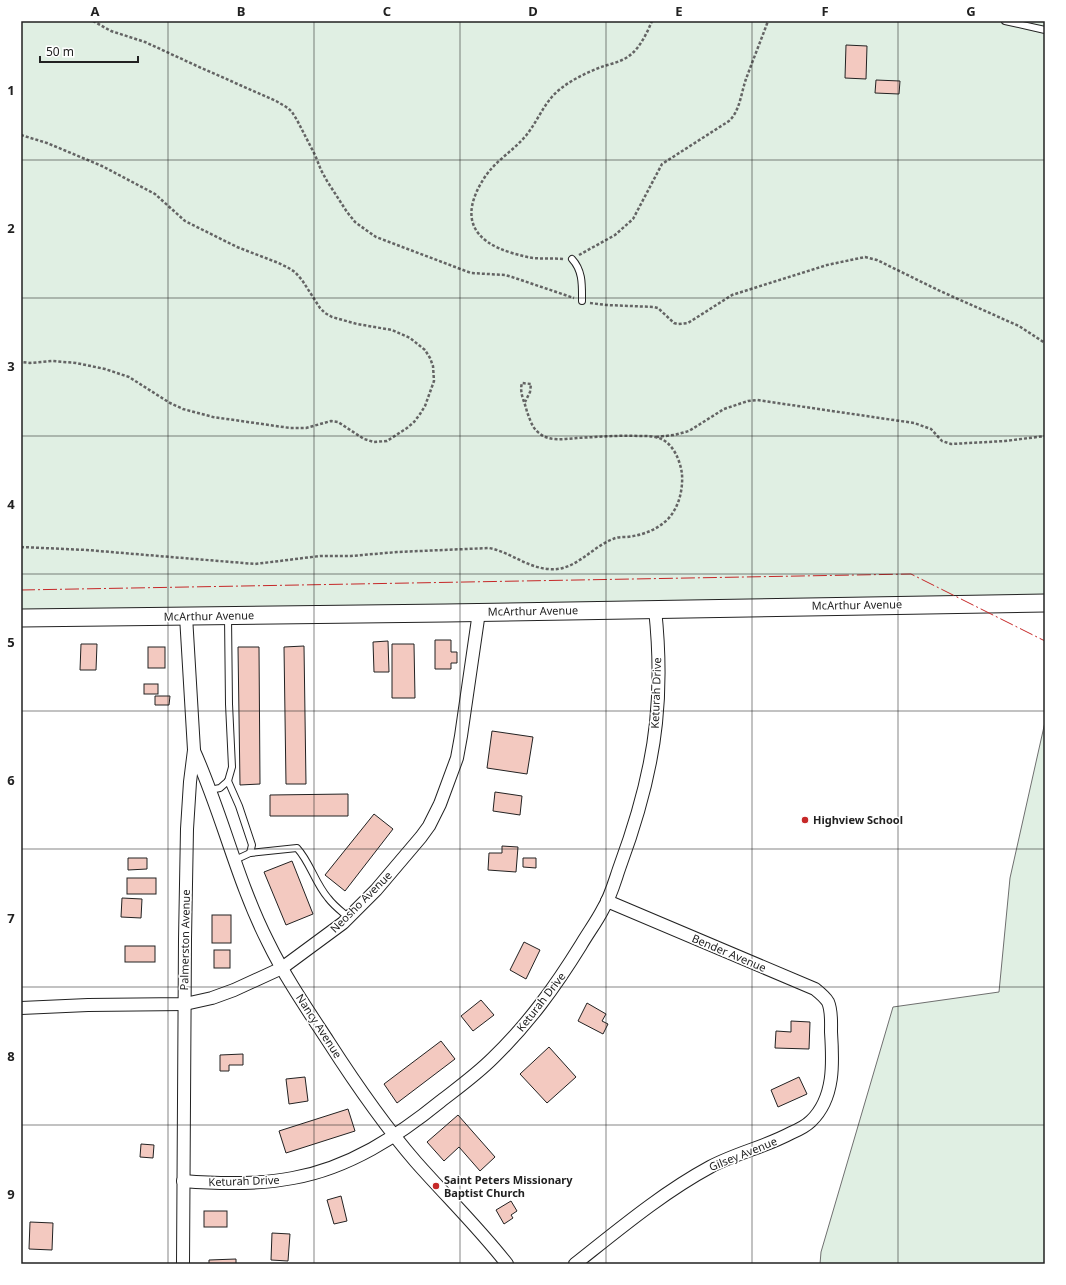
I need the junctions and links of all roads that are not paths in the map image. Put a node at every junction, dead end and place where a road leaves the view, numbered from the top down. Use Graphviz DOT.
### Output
graph roads {
  1 [pos="1005,21"];
  2 [pos="1045,30"];
  3 [pos="572,259"];
  4 [pos="582,301"];
  5 [pos="1045,603"];
  6 [pos="655,609"];
  7 [pos="479,612"];
  8 [pos="186,616"];
  9 [pos="228,616"];
  10 [pos="21,618"];
  11 [pos="194,750"];
  12 [pos="228,781"];
  13 [pos="210,790"];
  14 [pos="250,853"];
  15 [pos="235,860"];
  16 [pos="607,901"];
  17 [pos="348,917"];
  18 [pos="282,968"];
  19 [pos="185,1004"];
  20 [pos="21,1008"];
  21 [pos="831,1024"];
  22 [pos="395,1136"];
  23 [pos="184,1181"];
  24 [pos="183,1264"];
  25 [pos="507,1264"];
  26 [pos="575,1264"];
  1 -- 2 [label="lane"];
  3 -- 4 [label="lane"];
  5 -- 6 [label="street, McArthur Avenue"];
  6 -- 7 [label="street, McArthur Avenue"];
  6 -- 16 [label="street, Keturah Drive"];
  7 -- 9 [label="street, McArthur Avenue"];
  7 -- 17 [label="street, Neosho Avenue"];
  8 -- 9 [label="street, McArthur Avenue"];
  8 -- 10 [label="street, McArthur Avenue"];
  8 -- 11 [label="street, Palmerston Avenue"];
  9 -- 12 [label="lane"];
  11 -- 13 [label="street, Nancy Avenue"];
  11 -- 19 [label="street, Palmerston Avenue"];
  12 -- 13 [label="lane"];
  12 -- 14 [label="lane"];
  13 -- 15 [label="street, Nancy Avenue"];
  14 -- 15 [label="lane"];
  14 -- 17 [label="lane"];
  15 -- 18 [label="street, Nancy Avenue"];
  16 -- 21 [label="street, Bender Avenue"];
  16 -- 22 [label="street, Keturah Drive"];
  17 -- 18 [label="street, Neosho Avenue"];
  18 -- 19 [label="street, Neosho Avenue"];
  18 -- 22 [label="street, Nancy Avenue"];
  19 -- 20 [label="street, Neosho Avenue"];
  19 -- 23 [label="street, Palmerston Avenue"];
  21 -- 26 [label="street, Gilsey Avenue"];
  22 -- 23 [label="street, Keturah Drive"];
  22 -- 25 [label="street, Nancy Avenue"];
  23 -- 24 [label="street, Palmerston Avenue"];
}
